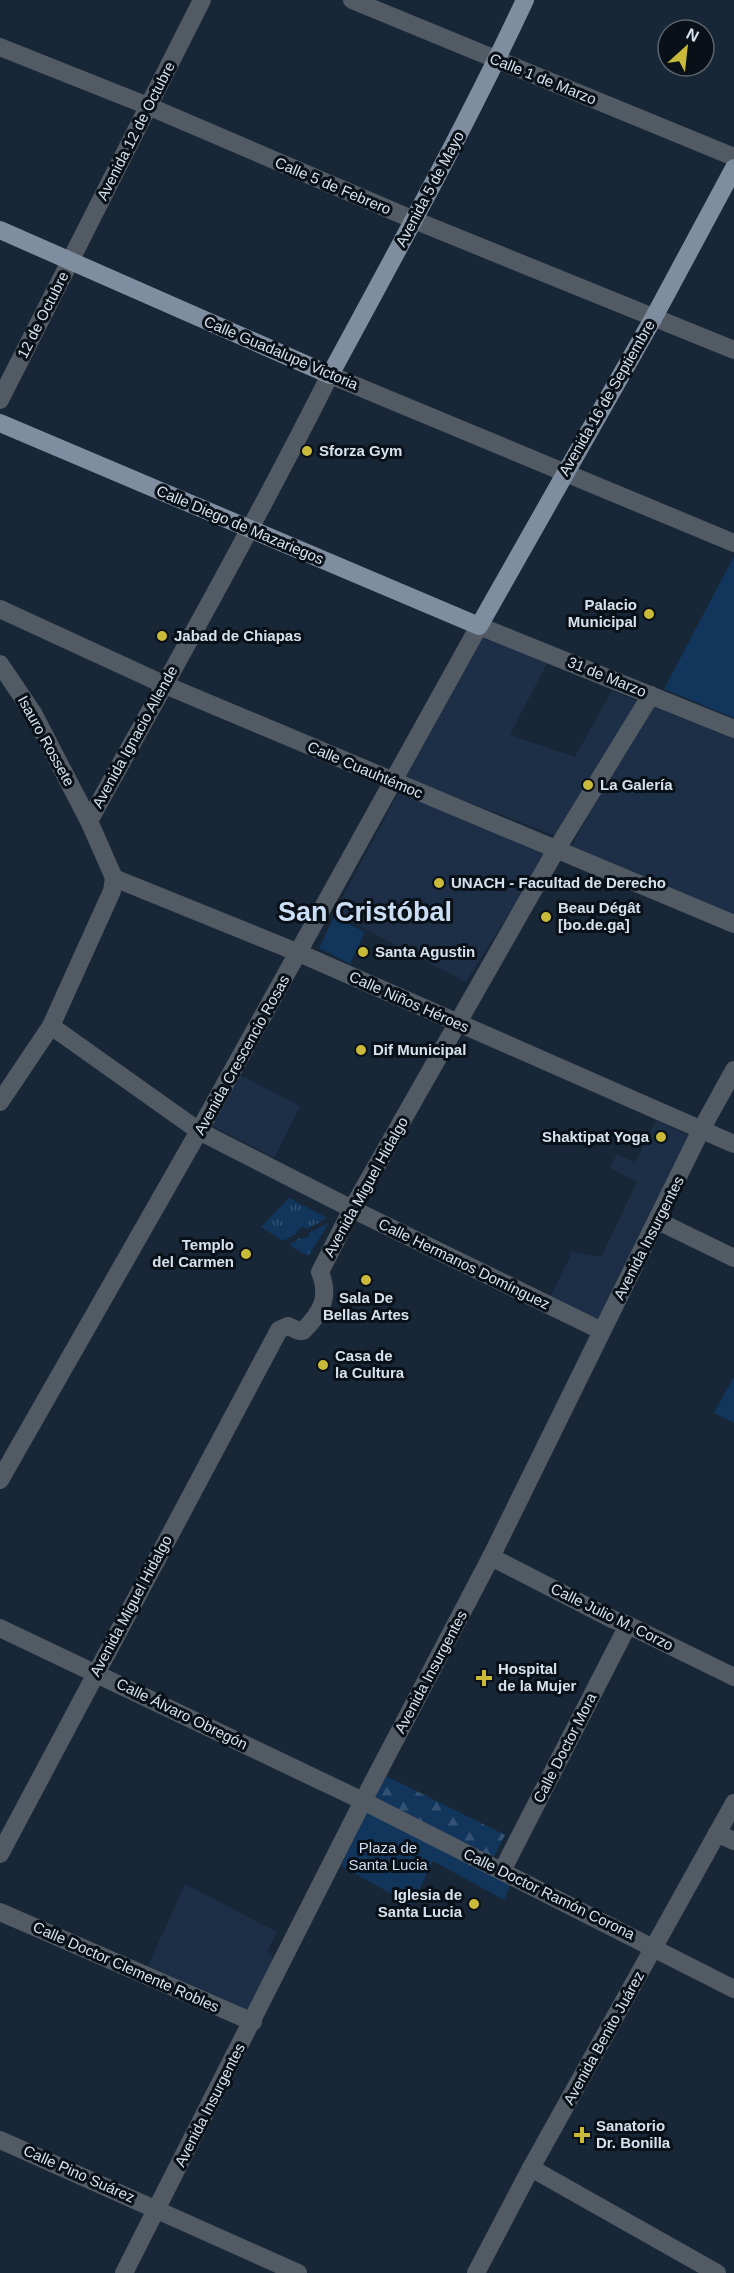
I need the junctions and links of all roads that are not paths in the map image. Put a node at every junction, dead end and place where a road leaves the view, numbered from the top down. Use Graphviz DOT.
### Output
graph roads {
  1 [pos="202,0"];
  2 [pos="352,0"];
  3 [pos="525,0"];
  4 [pos="0,47"];
  5 [pos="497,61"];
  6 [pos="148,106"];
  7 [pos="734,157"];
  8 [pos="734,168"];
  9 [pos="414,220"];
  10 [pos="0,230"];
  11 [pos="70,261"];
  12 [pos="654,317"];
  13 [pos="734,350"];
  14 [pos="330,375"];
  15 [pos="0,400"];
  16 [pos="0,423"];
  17 [pos="565,473"];
  18 [pos="248,529"];
  19 [pos="734,543"];
  20 [pos="0,609"];
  21 [pos="479,626"];
  22 [pos="0,664"];
  23 [pos="165,685"];
  24 [pos="651,695"];
  25 [pos="734,729"];
  26 [pos="394,782"];
  27 [pos="89,821"];
  28 [pos="556,850"];
  29 [pos="114,878"];
  30 [pos="734,924"];
  31 [pos="299,953"];
  32 [pos="457,1023"];
  33 [pos="51,1026"];
  34 [pos="734,1070"];
  35 [pos="0,1102"];
  36 [pos="701,1130"];
  37 [pos="200,1131"];
  38 [pos="734,1144"];
  39 [pos="352,1209"];
  40 [pos="658,1221"];
  41 [pos="734,1258"];
  42 [pos="602,1331"];
  43 [pos="0,1480"];
  44 [pos="491,1557"];
  45 [pos="628,1624"];
  46 [pos="0,1628"];
  47 [pos="95,1672"];
  48 [pos="734,1677"];
  49 [pos="363,1801"];
  50 [pos="734,1803"];
  51 [pos="717,1833"];
  52 [pos="734,1841"];
  53 [pos="0,1854"];
  54 [pos="501,1871"];
  55 [pos="0,1912"];
  56 [pos="654,1947"];
  57 [pos="734,1989"];
  58 [pos="253,2022"];
  59 [pos="0,2140"];
  60 [pos="531,2168"];
  61 [pos="157,2208"];
  62 [pos="124,2273"];
  63 [pos="298,2273"];
  64 [pos="476,2273"];
  65 [pos="717,2273"];
  1 -- 6 [label="street, Avenida 12 de Octubre"];
  2 -- 5 [label="street, Calle 1 de Marzo"];
  3 -- 5 [label="main road, Avenida 5 de Mayo"];
  4 -- 6 [label="street, Calle 5 de Febrero"];
  5 -- 7 [label="street, Calle 1 de Marzo"];
  5 -- 9 [label="main road, Avenida 5 de Mayo"];
  6 -- 9 [label="street, Calle 5 de Febrero"];
  6 -- 11 [label="street, Avenida 12 de Octubre"];
  8 -- 12 [label="main road, Avenida 16 de Septiembre"];
  9 -- 12 [label="street, Calle 5 de Febrero"];
  9 -- 14 [label="main road, Avenida 5 de Mayo"];
  10 -- 11 [label="main road, Calle Guadalupe Victoria"];
  11 -- 14 [label="main road, Calle Guadalupe Victoria"];
  11 -- 15 [label="street, 12 de Octubre"];
  12 -- 13 [label="street, Calle 5 de Febrero"];
  12 -- 17 [label="main road, Avenida 16 de Septiembre"];
  14 -- 17 [label="street, Calle Guadalupe Victoria"];
  14 -- 18 [label="street, Avenida Ignacio Allende"];
  16 -- 18 [label="main road, Calle Diego de Mazariegos"];
  17 -- 19 [label="street, Calle Guadalupe Victoria"];
  17 -- 21 [label="main road, Avenida 16 de Septiembre"];
  18 -- 21 [label="main road, Calle Diego de Mazariegos"];
  18 -- 23 [label="street, Avenida Ignacio Allende"];
  20 -- 23 [label="street, Calle Cuauhtémoc"];
  21 -- 24 [label="street, 31 de Marzo"];
  21 -- 26 [label="street, Avenida Crescencio Rosas"];
  22 -- 27 [label="street, Isauro Rossete"];
  23 -- 26 [label="street, Calle Cuauhtémoc"];
  23 -- 27 [label="street, Avenida Ignacio Allende"];
  24 -- 25 [label="street, 31 de Marzo"];
  24 -- 28 [label="street, Avenida Miguel Hidalgo"];
  26 -- 28 [label="street, Calle Cuauhtémoc"];
  26 -- 31 [label="street, Avenida Crescencio Rosas"];
  27 -- 29 [label="street, Avenida Ignacio Allende"];
  28 -- 30 [label="street, Calle Cuauhtémoc"];
  28 -- 32 [label="street, Avenida Miguel Hidalgo"];
  29 -- 31 [label="street, Calle Niños Héroes"];
  29 -- 33 [label="street"];
  31 -- 32 [label="street, Calle Niños Héroes"];
  31 -- 37 [label="street, Avenida Crescencio Rosas"];
  32 -- 36 [label="street, Calle Niños Héroes"];
  32 -- 39 [label="street, Avenida Miguel Hidalgo"];
  33 -- 35 [label="street"];
  33 -- 37 [label="street, Calle Hermanos Domínguez"];
  34 -- 36 [label="street, Avenida Insurgentes"];
  36 -- 38 [label="street, Calle Niños Héroes"];
  36 -- 40 [label="street, Avenida Insurgentes"];
  37 -- 39 [label="street, Calle Hermanos Domínguez"];
  37 -- 43 [label="street, Avenida Crescencio Rosas"];
  39 -- 42 [label="street, Calle Hermanos Domínguez"];
  39 -- 47 [label="street, Avenida Miguel Hidalgo"];
  40 -- 41 [label="street"];
  40 -- 42 [label="street, Avenida Insurgentes"];
  42 -- 44 [label="street, Avenida Insurgentes"];
  44 -- 45 [label="street, Calle Julio M. Corzo"];
  44 -- 49 [label="street, Avenida Insurgentes"];
  45 -- 48 [label="street, Calle Julio M. Corzo"];
  45 -- 54 [label="street, Calle Doctor Mora"];
  46 -- 47 [label="street, Calle Álvaro Obregón"];
  47 -- 49 [label="street, Calle Álvaro Obregón"];
  47 -- 53 [label="street, Avenida Miguel Hidalgo"];
  49 -- 54 [label="street, Calle Doctor Ramón Corona"];
  49 -- 58 [label="street, Avenida Insurgentes"];
  50 -- 51 [label="street, Avenida Benito Juárez"];
  51 -- 52 [label="street"];
  51 -- 56 [label="street, Avenida Benito Juárez"];
  54 -- 56 [label="street, Calle Doctor Ramón Corona"];
  55 -- 58 [label="street, Calle Doctor Clemente Robles"];
  56 -- 57 [label="street, Calle Doctor Ramón Corona"];
  56 -- 60 [label="street, Avenida Benito Juárez"];
  58 -- 61 [label="street, Avenida Insurgentes"];
  59 -- 61 [label="street, Calle Pino Suárez"];
  60 -- 64 [label="street, Avenida Benito Juárez"];
  60 -- 65 [label="street"];
  61 -- 62 [label="street, Avenida Insurgentes"];
  61 -- 63 [label="street, Calle Pino Suárez"];
}
